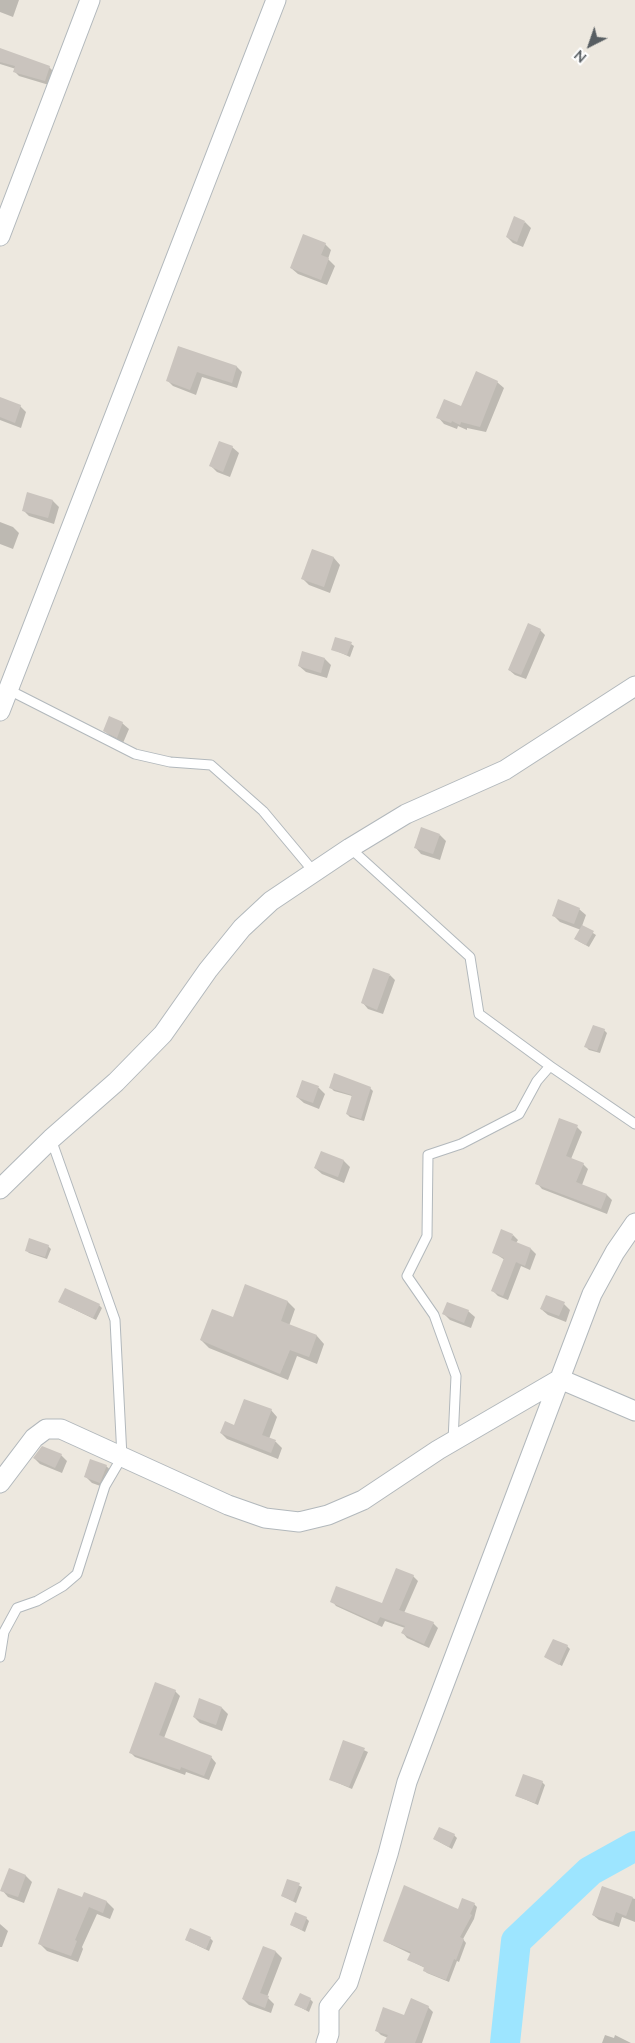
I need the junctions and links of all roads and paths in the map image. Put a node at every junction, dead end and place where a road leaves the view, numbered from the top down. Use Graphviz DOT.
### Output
graph roads {
  1 [pos="90,0"];
  2 [pos="276,0"];
  3 [pos="0,236"];
  4 [pos="635,686"];
  5 [pos="4,688"];
  6 [pos="0,711"];
  7 [pos="350,848"];
  8 [pos="314,872"];
  9 [pos="550,1066"];
  10 [pos="635,1124"];
  11 [pos="51,1139"];
  12 [pos="0,1189"];
  13 [pos="635,1223"];
  14 [pos="560,1379"];
  15 [pos="635,1411"];
  16 [pos="453,1442"];
  17 [pos="122,1457"];
  18 [pos="0,1483"];
  19 [pos="0,1657"];
  20 [pos="326,2043"];
  1 -- 3 [label="street"];
  2 -- 5 [label="street"];
  4 -- 7 [label="street"];
  5 -- 6 [label="street"];
  5 -- 8 [label="lane"];
  7 -- 8 [label="street"];
  7 -- 9 [label="lane"];
  8 -- 11 [label="street"];
  9 -- 10 [label="lane"];
  9 -- 16 [label="lane"];
  11 -- 12 [label="street"];
  11 -- 17 [label="lane"];
  13 -- 14 [label="street"];
  14 -- 15 [label="street"];
  14 -- 16 [label="street"];
  14 -- 20 [label="street"];
  16 -- 17 [label="street"];
  17 -- 18 [label="street"];
  17 -- 19 [label="lane"];
}
